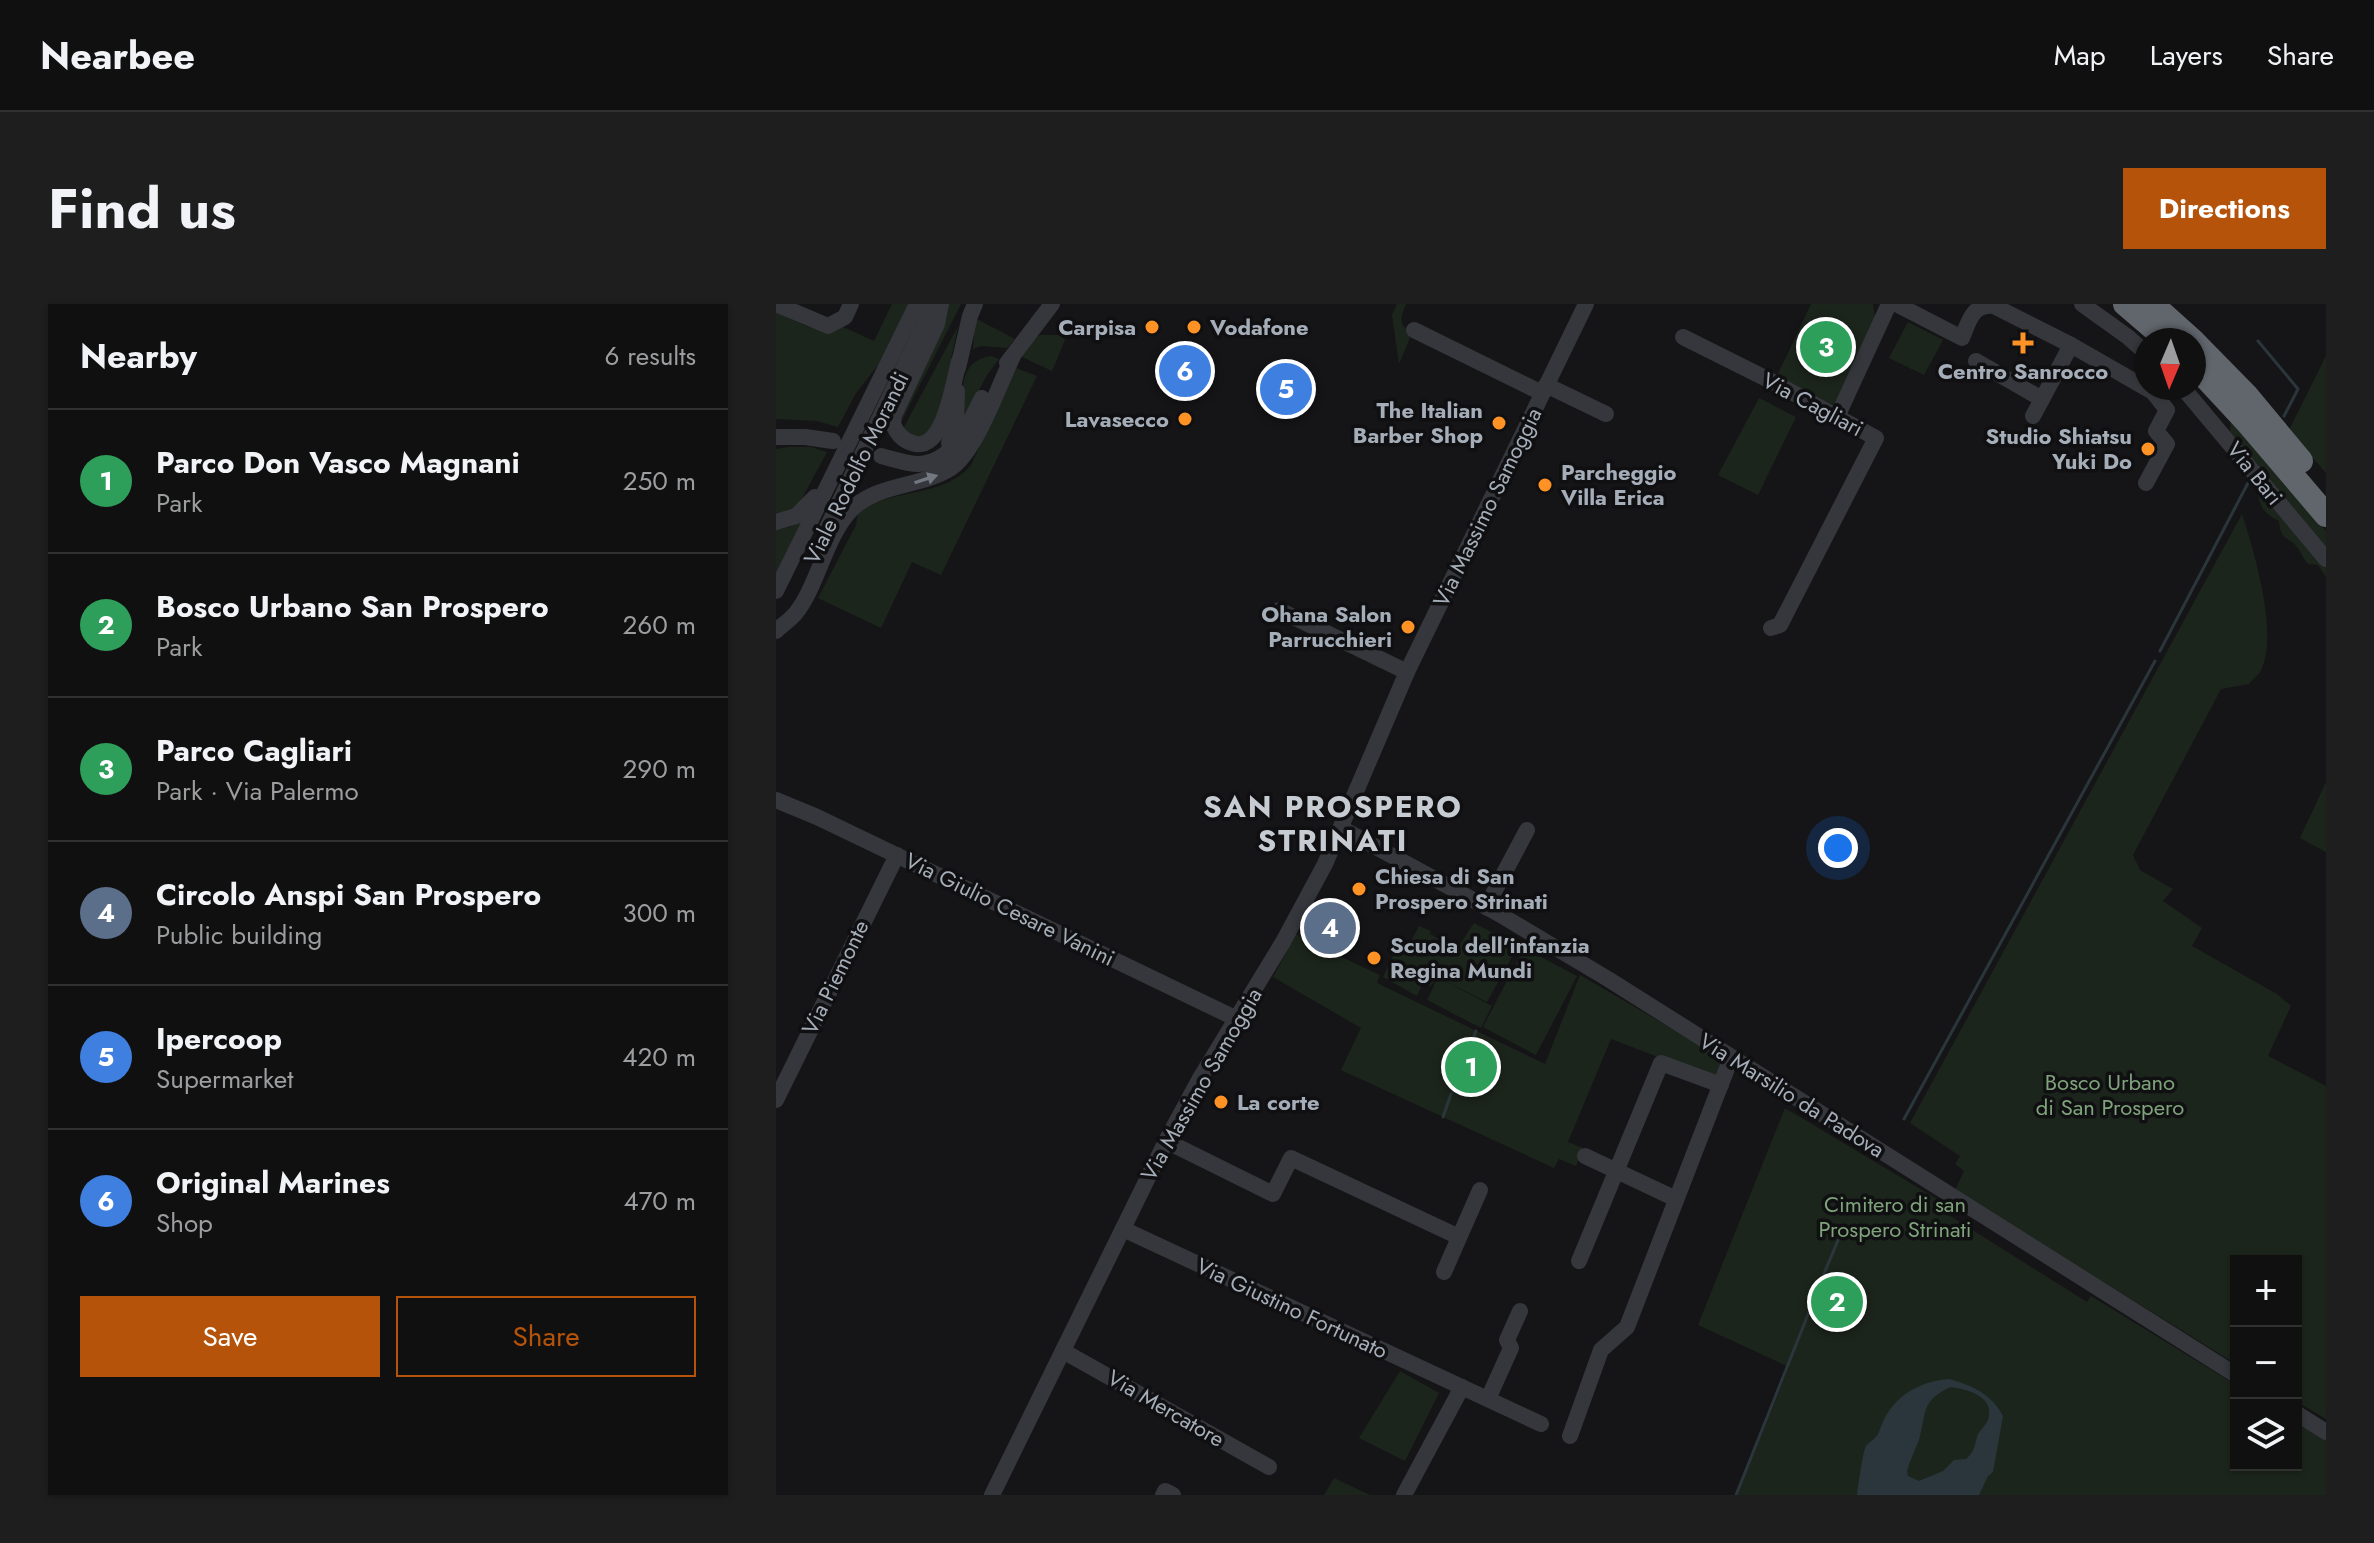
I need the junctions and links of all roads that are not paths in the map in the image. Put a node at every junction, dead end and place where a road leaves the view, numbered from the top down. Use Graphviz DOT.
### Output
graph roads {
  1 [pos="776,304"];
  2 [pos="851,304"];
  3 [pos="917,304"];
  4 [pos="934,304"];
  5 [pos="941,304"];
  6 [pos="975,304"];
  7 [pos="1052,304"];
  8 [pos="1586,304"];
  9 [pos="1889,304"];
  10 [pos="1896,304"];
  11 [pos="2082,304"];
  12 [pos="2125,304"];
  13 [pos="2152,304"];
  14 [pos="2153,328"];
  15 [pos="2179,328"];
  16 [pos="1414,330"];
  17 [pos="1683,337"];
  18 [pos="2134,342"];
  19 [pos="2071,345"];
  20 [pos="2206,354"];
  21 [pos="1013,356"];
  22 [pos="959,361"];
  23 [pos="1976,361"];
  24 [pos="2206,378"];
  25 [pos="1544,389"];
  26 [pos="2042,399"];
  27 [pos="2193,400"];
  28 [pos="1606,414"];
  29 [pos="2033,416"];
  30 [pos="1837,417"];
  31 [pos="776,437"];
  32 [pos="852,437"];
  33 [pos="833,441"];
  34 [pos="881,456"];
  35 [pos="942,457"];
  36 [pos="2146,483"];
  37 [pos="2326,490"];
  38 [pos="2326,515"];
  39 [pos="776,522"];
  40 [pos="2326,559"];
  41 [pos="776,591"];
  42 [pos="1279,610"];
  43 [pos="1771,628"];
  44 [pos="776,631"];
  45 [pos="1407,672"];
  46 [pos="778,798"];
  47 [pos="1341,828"];
  48 [pos="1527,830"];
  49 [pos="897,855"];
  50 [pos="1486,907"];
  51 [pos="1237,1019"];
  52 [pos="1731,1058"];
  53 [pos="1721,1085"];
  54 [pos="776,1100"];
  55 [pos="1166,1141"];
  56 [pos="1585,1156"];
  57 [pos="1616,1170"];
  58 [pos="1480,1190"];
  59 [pos="1676,1199"];
  60 [pos="1123,1229"];
  61 [pos="1459,1237"];
  62 [pos="1579,1261"];
  63 [pos="1444,1272"];
  64 [pos="1520,1311"];
  65 [pos="1063,1351"];
  66 [pos="2230,1371"];
  67 [pos="1462,1387"];
  68 [pos="1488,1399"];
  69 [pos="2302,1417"];
  70 [pos="1541,1424"];
  71 [pos="2326,1432"];
  72 [pos="1570,1436"];
  73 [pos="1269,1467"];
  74 [pos="992,1495"];
  75 [pos="1163,1495"];
  76 [pos="1173,1495"];
  77 [pos="1404,1495"];
  1 -- 2 [label="street"];
  3 -- 32 [label="street, Viale Rodolfo Morandi"];
  4 -- 44 [label="street, Viale Rodolfo Morandi"];
  5 -- 22 [label="street, Viale Rodolfo Morandi"];
  6 -- 22 [label="street, Viale Rodolfo Morandi"];
  7 -- 21 [label="street, Viale Rodolfo Morandi"];
  8 -- 25 [label="street, Via Massimo Samoggia"];
  9 -- 30 [label="street"];
  10 -- 19 [label="street"];
  11 -- 18 [label="street"];
  12 -- 14 [label="highway"];
  13 -- 15 [label="highway"];
  16 -- 25 [label="street"];
  17 -- 30 [label="street, Via Cagliari"];
  19 -- 26 [label="street"];
  19 -- 36 [label="street"];
  20 -- 37 [label="highway"];
  21 -- 35 [label="street, Viale Rodolfo Morandi"];
  44 -- 21 [label="street, Viale Rodolfo Morandi, one-way"];
  22 -- 35 [label="street, Viale Rodolfo Morandi"];
  23 -- 26 [label="street"];
  24 -- 38 [label="highway"];
  25 -- 28 [label="street, Via Massimo Samoggia"];
  25 -- 45 [label="street, Via Massimo Samoggia"];
  26 -- 29 [label="street"];
  27 -- 40 [label="street, Via Bari"];
  30 -- 43 [label="street, Via Cagliari"];
  31 -- 33 [label="street, Viale Rodolfo Morandi"];
  32 -- 39 [label="street, Viale Rodolfo Morandi"];
  32 -- 41 [label="street, Viale Rodolfo Morandi"];
  34 -- 35 [label="street, Viale Rodolfo Morandi"];
  42 -- 45 [label="street"];
  45 -- 47 [label="street, Via Massimo Samoggia"];
  46 -- 49 [label="street, Via Giulio Cesare Vanini"];
  47 -- 50 [label="street, Via Marsilio da Padova"];
  47 -- 51 [label="street, Via Massimo Samoggia"];
  48 -- 50 [label="street"];
  49 -- 51 [label="street, Via Giulio Cesare Vanini"];
  49 -- 54 [label="street, Via Piemonte"];
  50 -- 52 [label="street, Via Marsilio da Padova"];
  51 -- 55 [label="street, Via Massimo Samoggia"];
  52 -- 53 [label="street"];
  52 -- 66 [label="street, Via Marsilio da Padova"];
  53 -- 57 [label="street"];
  53 -- 59 [label="street"];
  55 -- 60 [label="street, Via Massimo Samoggia"];
  55 -- 61 [label="street"];
  56 -- 57 [label="street"];
  57 -- 59 [label="street"];
  57 -- 62 [label="street"];
  58 -- 61 [label="street"];
  59 -- 72 [label="street"];
  60 -- 65 [label="street, Via Massimo Samoggia"];
  60 -- 67 [label="street, Via Giustino Fortunato"];
  61 -- 63 [label="street"];
  64 -- 68 [label="street"];
  65 -- 73 [label="street, Via Mercatore"];
  65 -- 74 [label="street, Via Massimo Samoggia"];
  67 -- 68 [label="street, Via Giustino Fortunato"];
  67 -- 77 [label="street"];
  68 -- 70 [label="street, Via Giustino Fortunato"];
  69 -- 71 [label="street"];
  75 -- 76 [label="street"];
}
